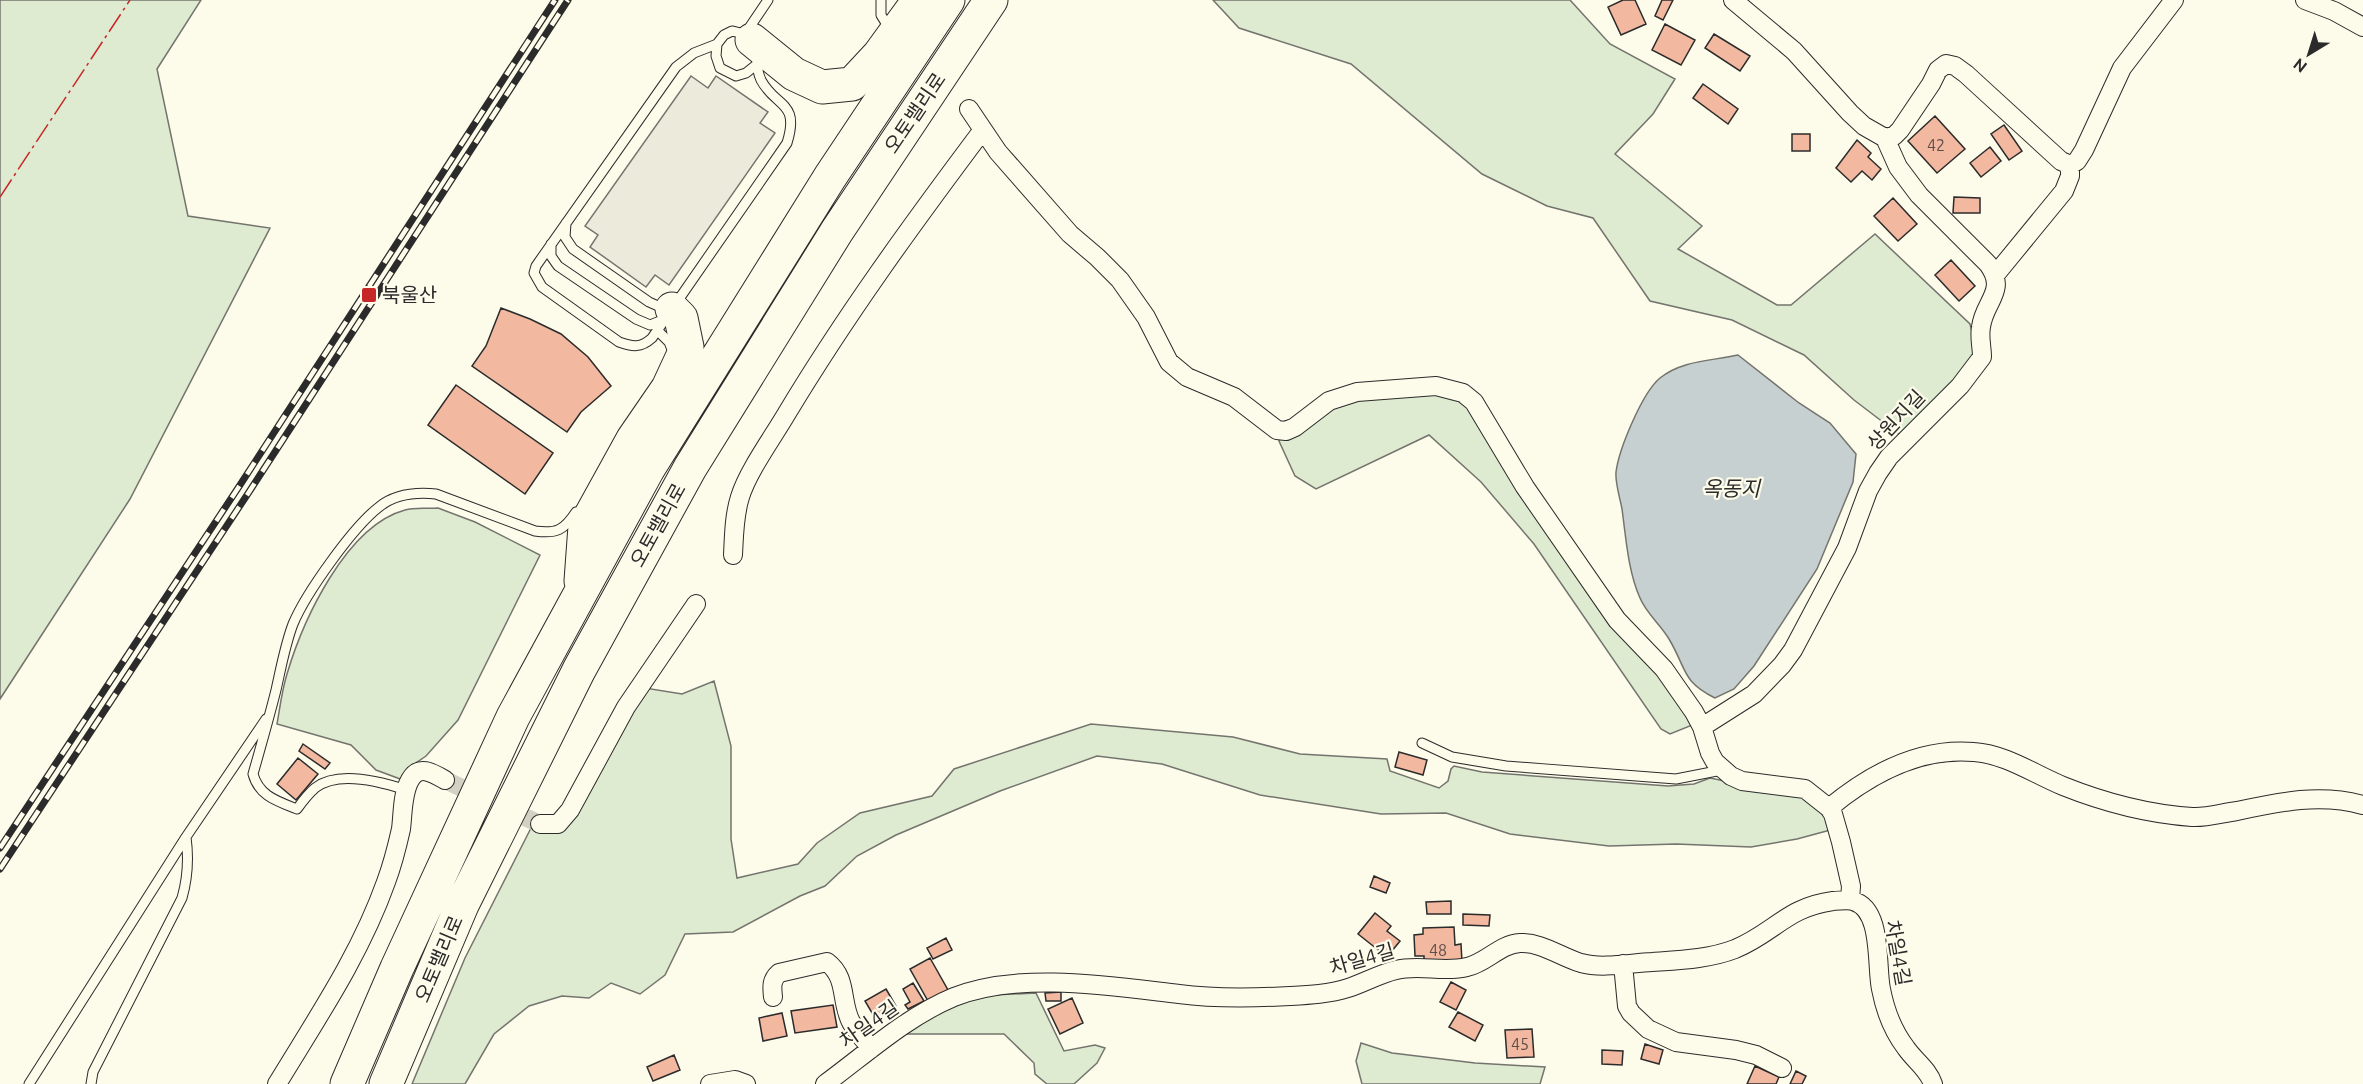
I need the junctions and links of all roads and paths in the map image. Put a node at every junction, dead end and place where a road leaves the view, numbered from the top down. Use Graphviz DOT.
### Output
graph roads {
  1 [pos="768,0"];
  2 [pos="881,0"];
  3 [pos="919,0"];
  4 [pos="948,0"];
  5 [pos="991,0"];
  6 [pos="1733,0"];
  7 [pos="2174,0"];
  8 [pos="2305,0"];
  9 [pos="2363,27"];
  10 [pos="889,28"];
  11 [pos="717,44"];
  12 [pos="751,46"];
  13 [pos="969,109"];
  14 [pos="982,131"];
  15 [pos="1885,138"];
  16 [pos="2070,165"];
  17 [pos="567,221"];
  18 [pos="551,244"];
  19 [pos="1996,274"];
  20 [pos="668,315"];
  21 [pos="658,384"];
  22 [pos="652,394"];
  23 [pos="613,454"];
  24 [pos="582,502"];
  25 [pos="733,555"];
  26 [pos="578,597"];
  27 [pos="696,604"];
  28 [pos="270,712"];
  29 [pos="1702,727"];
  30 [pos="1422,743"];
  31 [pos="1722,770"];
  32 [pos="445,780"];
  33 [pos="406,790"];
  34 [pos="2363,804"];
  35 [pos="1829,808"];
  36 [pos="540,824"];
  37 [pos="186,837"];
  38 [pos="1850,900"];
  39 [pos="1623,964"];
  40 [pos="773,997"];
  41 [pos="871,1049"];
  42 [pos="1782,1068"];
  43 [pos="28,1084"];
  44 [pos="91,1084"];
  45 [pos="278,1084"];
  46 [pos="347,1084"];
  47 [pos="386,1084"];
  48 [pos="710,1084"];
  49 [pos="746,1084"];
  50 [pos="825,1084"];
  51 [pos="1933,1084"];
  1 -- 12 [label="lane"];
  2 -- 10 [label="lane"];
  3 -- 12 [label="highway"];
  4 -- 26 [label="highway, 오토밸리로"];
  5 -- 47 [label="highway, 오토밸리로"];
  6 -- 15 [label="street"];
  7 -- 16 [label="street"];
  8 -- 9 [label="street"];
  11 -- 12 [label="lane"];
  11 -- 12 [label="lane"];
  11 -- 17 [label="lane"];
  12 -- 20 [label="lane"];
  13 -- 14 [label="street"];
  14 -- 25 [label="street"];
  14 -- 29 [label="street"];
  15 -- 16 [label="street"];
  15 -- 19 [label="street"];
  16 -- 19 [label="street"];
  17 -- 18 [label="lane"];
  17 -- 20 [label="lane"];
  18 -- 20 [label="lane"];
  18 -- 20 [label="lane"];
  19 -- 29 [label="street, 상원지길"];
  20 -- 21 [label="lane"];
  20 -- 26 [label="highway"];
  22 -- 23 [label="lane"];
  24 -- 28 [label="lane"];
  26 -- 46 [label="highway, 오토밸리로"];
  27 -- 36 [label="street"];
  28 -- 33 [label="lane"];
  28 -- 37 [label="lane"];
  29 -- 31 [label="street"];
  30 -- 31 [label="lane"];
  31 -- 35 [label="street"];
  32 -- 33 [label="street"];
  33 -- 45 [label="street"];
  34 -- 35 [label="street"];
  35 -- 38 [label="street"];
  37 -- 43 [label="lane"];
  37 -- 44 [label="lane"];
  38 -- 39 [label="street, 차일4길"];
  38 -- 51 [label="street, 차일4길"];
  39 -- 41 [label="street, 차일4길"];
  39 -- 42 [label="street"];
  40 -- 41 [label="street"];
  41 -- 50 [label="street, 차일4길"];
  48 -- 49 [label="street"];
}
